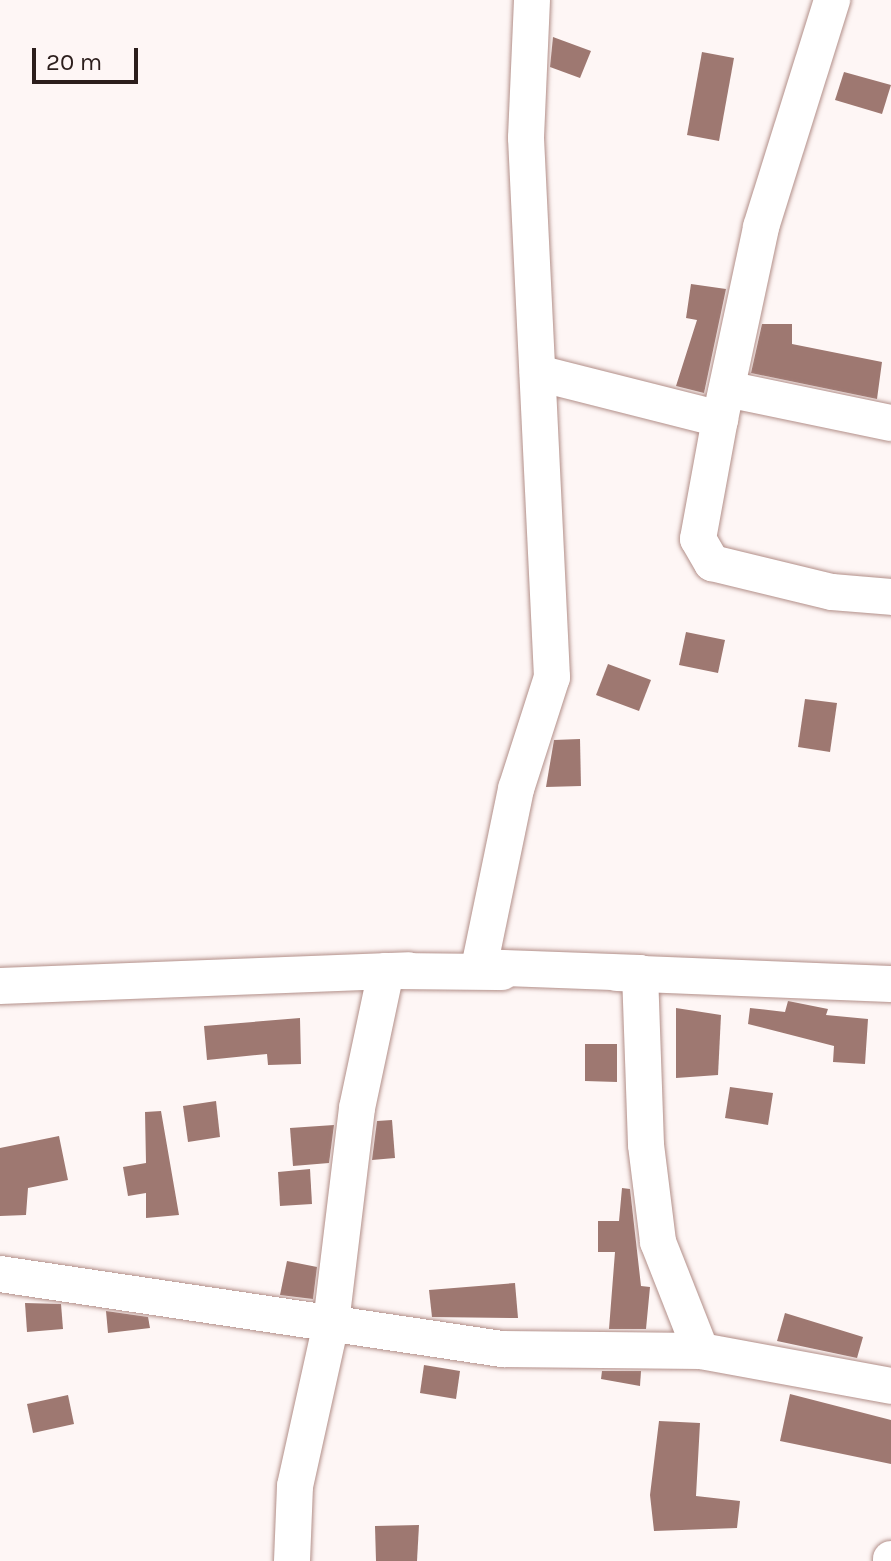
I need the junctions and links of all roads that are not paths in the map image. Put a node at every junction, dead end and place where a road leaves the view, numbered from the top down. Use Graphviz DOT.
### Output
graph roads {
  1 [pos="532,0"];
  2 [pos="832,0"];
  3 [pos="538,373"];
  4 [pos="724,404"];
  5 [pos="891,423"];
  6 [pos="891,597"];
  7 [pos="479,967"];
  8 [pos="386,971"];
  9 [pos="640,973"];
  10 [pos="891,984"];
  11 [pos="0,986"];
  12 [pos="0,1274"];
  13 [pos="331,1323"];
  14 [pos="701,1351"];
  15 [pos="891,1386"];
  16 [pos="292,1561"];
  1 -- 3 [label="street"];
  2 -- 4 [label="street"];
  3 -- 4 [label="street"];
  3 -- 7 [label="street"];
  4 -- 5 [label="street"];
  4 -- 6 [label="street"];
  7 -- 8 [label="street"];
  7 -- 9 [label="street"];
  8 -- 9 [label="street"];
  8 -- 11 [label="street"];
  8 -- 13 [label="street"];
  9 -- 10 [label="street"];
  9 -- 14 [label="street"];
  12 -- 13 [label="street"];
  13 -- 14 [label="street"];
  13 -- 16 [label="street"];
  14 -- 15 [label="street"];
}
